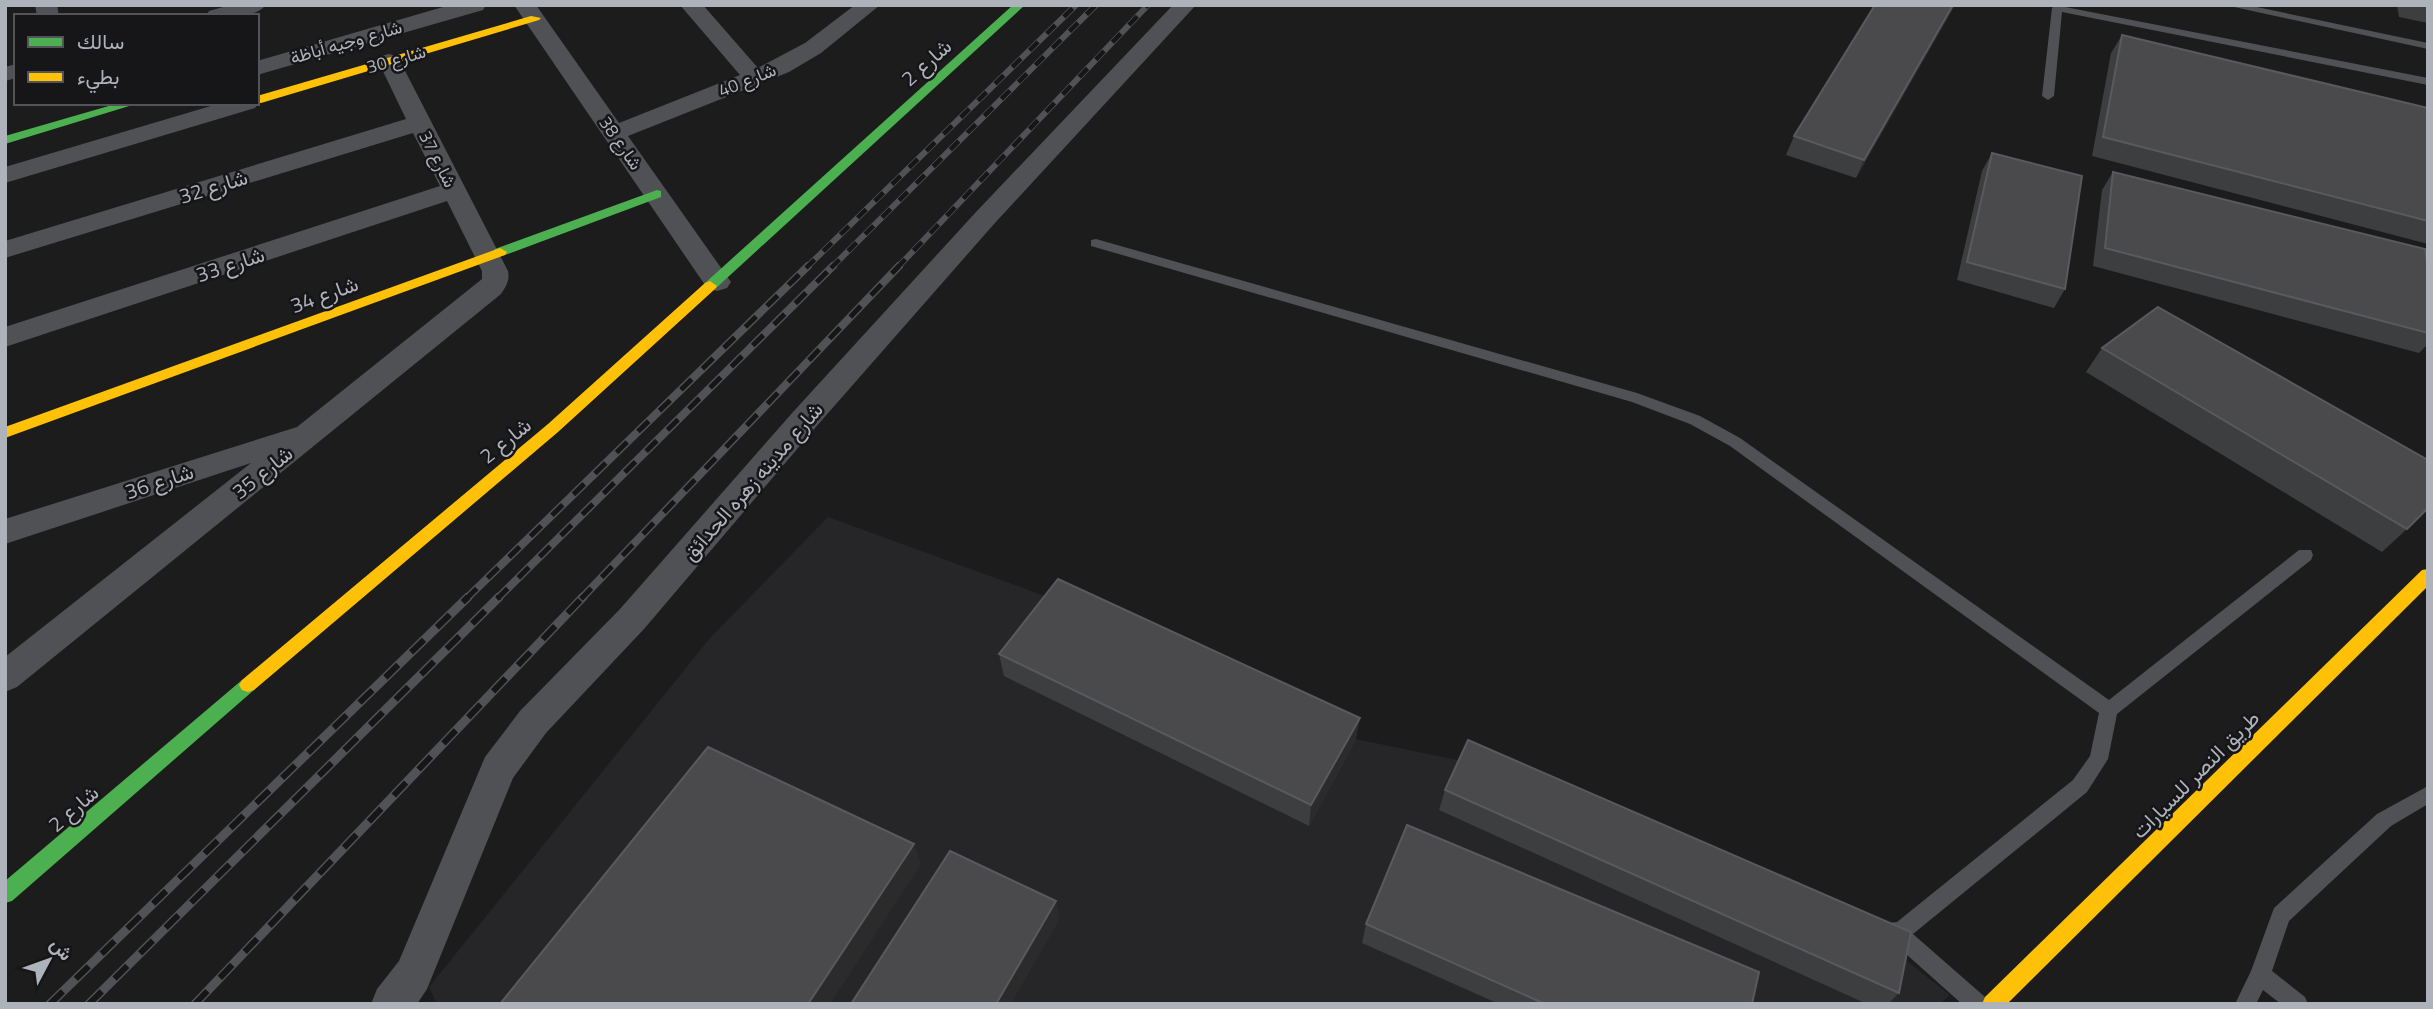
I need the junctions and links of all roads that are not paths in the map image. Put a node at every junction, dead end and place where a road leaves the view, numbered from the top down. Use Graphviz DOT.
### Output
graph roads {
  1 [pos="255,5"];
  2 [pos="475,5"];
  3 [pos="691,5"];
  4 [pos="869,5"];
  5 [pos="1020,5"];
  6 [pos="1185,5"];
  7 [pos="2230,5"];
  8 [pos="2056,7"];
  9 [pos="530,12"];
  10 [pos="224,14"];
  11 [pos="2428,46"];
  12 [pos="389,61"];
  13 [pos="259,67"];
  14 [pos="755,78"];
  15 [pos="2428,82"];
  16 [pos="2048,96"];
  17 [pos="259,99"];
  18 [pos="126,105"];
  19 [pos="240,105"];
  20 [pos="420,123"];
  21 [pos="614,132"];
  22 [pos="5,140"];
  23 [pos="5,175"];
  24 [pos="454,190"];
  25 [pos="657,194"];
  26 [pos="1096,243"];
  27 [pos="5,250"];
  28 [pos="486,256"];
  29 [pos="717,282"];
  30 [pos="5,337"];
  31 [pos="313,431"];
  32 [pos="5,433"];
  33 [pos="5,531"];
  34 [pos="2305,555"];
  35 [pos="2428,575"];
  36 [pos="5,677"];
  37 [pos="2109,710"];
  38 [pos="2428,793"];
  39 [pos="5,894"];
  40 [pos="1874,922"];
  41 [pos="1900,932"];
  42 [pos="2260,975"];
  43 [pos="392,1004"];
  44 [pos="1978,1004"];
  45 [pos="1992,1004"];
  46 [pos="2245,1004"];
  47 [pos="2298,1004"];
  1 -- 10 [label="street"];
  2 -- 13 [label="street, شارع وجيه أباظة"];
  3 -- 14 [label="street"];
  4 -- 14 [label="street, شارع 40"];
  5 -- 29 [label="street, شارع 2"];
  6 -- 43 [label="street, شارع مدينه زهره الحدائق"];
  7 -- 11 [label="lane"];
  8 -- 15 [label="lane"];
  8 -- 16 [label="lane"];
  9 -- 12 [label="street, شارع 30"];
  9 -- 21 [label="street, شارع 38"];
  12 -- 17 [label="street, شارع 30"];
  12 -- 20 [label="street, شارع 37"];
  14 -- 21 [label="street, شارع 40"];
  18 -- 22 [label="street"];
  19 -- 23 [label="street"];
  20 -- 24 [label="street, شارع 37"];
  20 -- 27 [label="street, شارع 32"];
  21 -- 25 [label="street, شارع 38"];
  24 -- 28 [label="street, شارع 37"];
  24 -- 30 [label="street, شارع 33"];
  25 -- 28 [label="street, شارع 34"];
  25 -- 29 [label="street, شارع 38"];
  26 -- 37 [label="lane"];
  28 -- 31 [label="street, شارع 35"];
  28 -- 32 [label="street, شارع 34"];
  29 -- 39 [label="street, شارع 2"];
  31 -- 33 [label="street, شارع 36"];
  31 -- 36 [label="street, شارع 35"];
  34 -- 37 [label="lane"];
  35 -- 45 [label="street, طريق النصر للسيارات"];
  37 -- 41 [label="lane"];
  38 -- 42 [label="lane"];
  40 -- 41 [label="lane"];
  41 -- 44 [label="lane"];
  42 -- 46 [label="lane"];
  42 -- 47 [label="lane"];
}
